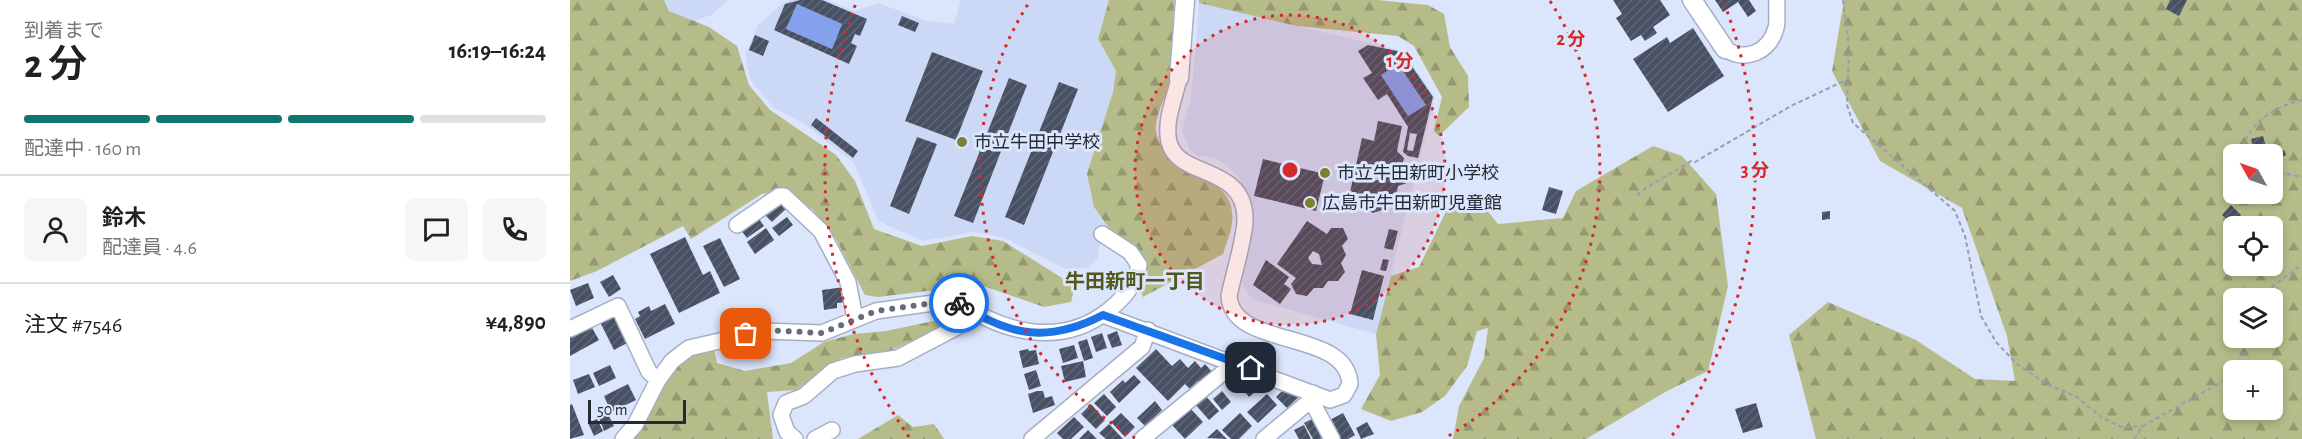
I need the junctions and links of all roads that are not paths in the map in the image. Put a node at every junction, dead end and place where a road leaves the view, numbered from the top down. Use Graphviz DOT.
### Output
graph roads {
  1 [pos="1185,0"];
  2 [pos="1692,0"];
  3 [pos="1777,0"];
  4 [pos="1725,49"];
  5 [pos="1179,78"];
  6 [pos="737,225"];
  7 [pos="1102,234"];
  8 [pos="972,312"];
  9 [pos="1103,315"];
  10 [pos="855,319"];
  11 [pos="570,329"];
  12 [pos="1148,330"];
  13 [pos="1230,360"];
  14 [pos="658,380"];
  15 [pos="1312,396"];
  16 [pos="832,430"];
  17 [pos="623,439"];
  18 [pos="795,439"];
  19 [pos="815,439"];
  20 [pos="1032,439"];
  21 [pos="1142,439"];
  22 [pos="1264,439"];
  23 [pos="1332,439"];
  1 -- 5 [label="street"];
  2 -- 4 [label="street"];
  3 -- 4 [label="street"];
  5 -- 15 [label="street"];
  6 -- 10 [label="street"];
  7 -- 9 [label="street"];
  8 -- 9 [label="street"];
  8 -- 10 [label="street"];
  8 -- 18 [label="street"];
  9 -- 12 [label="street"];
  10 -- 14 [label="street"];
  11 -- 14 [label="street"];
  12 -- 13 [label="street"];
  12 -- 20 [label="street"];
  13 -- 15 [label="street"];
  13 -- 21 [label="street"];
  14 -- 17 [label="street"];
  15 -- 22 [label="street"];
  15 -- 23 [label="street"];
  16 -- 19 [label="street"];
}
